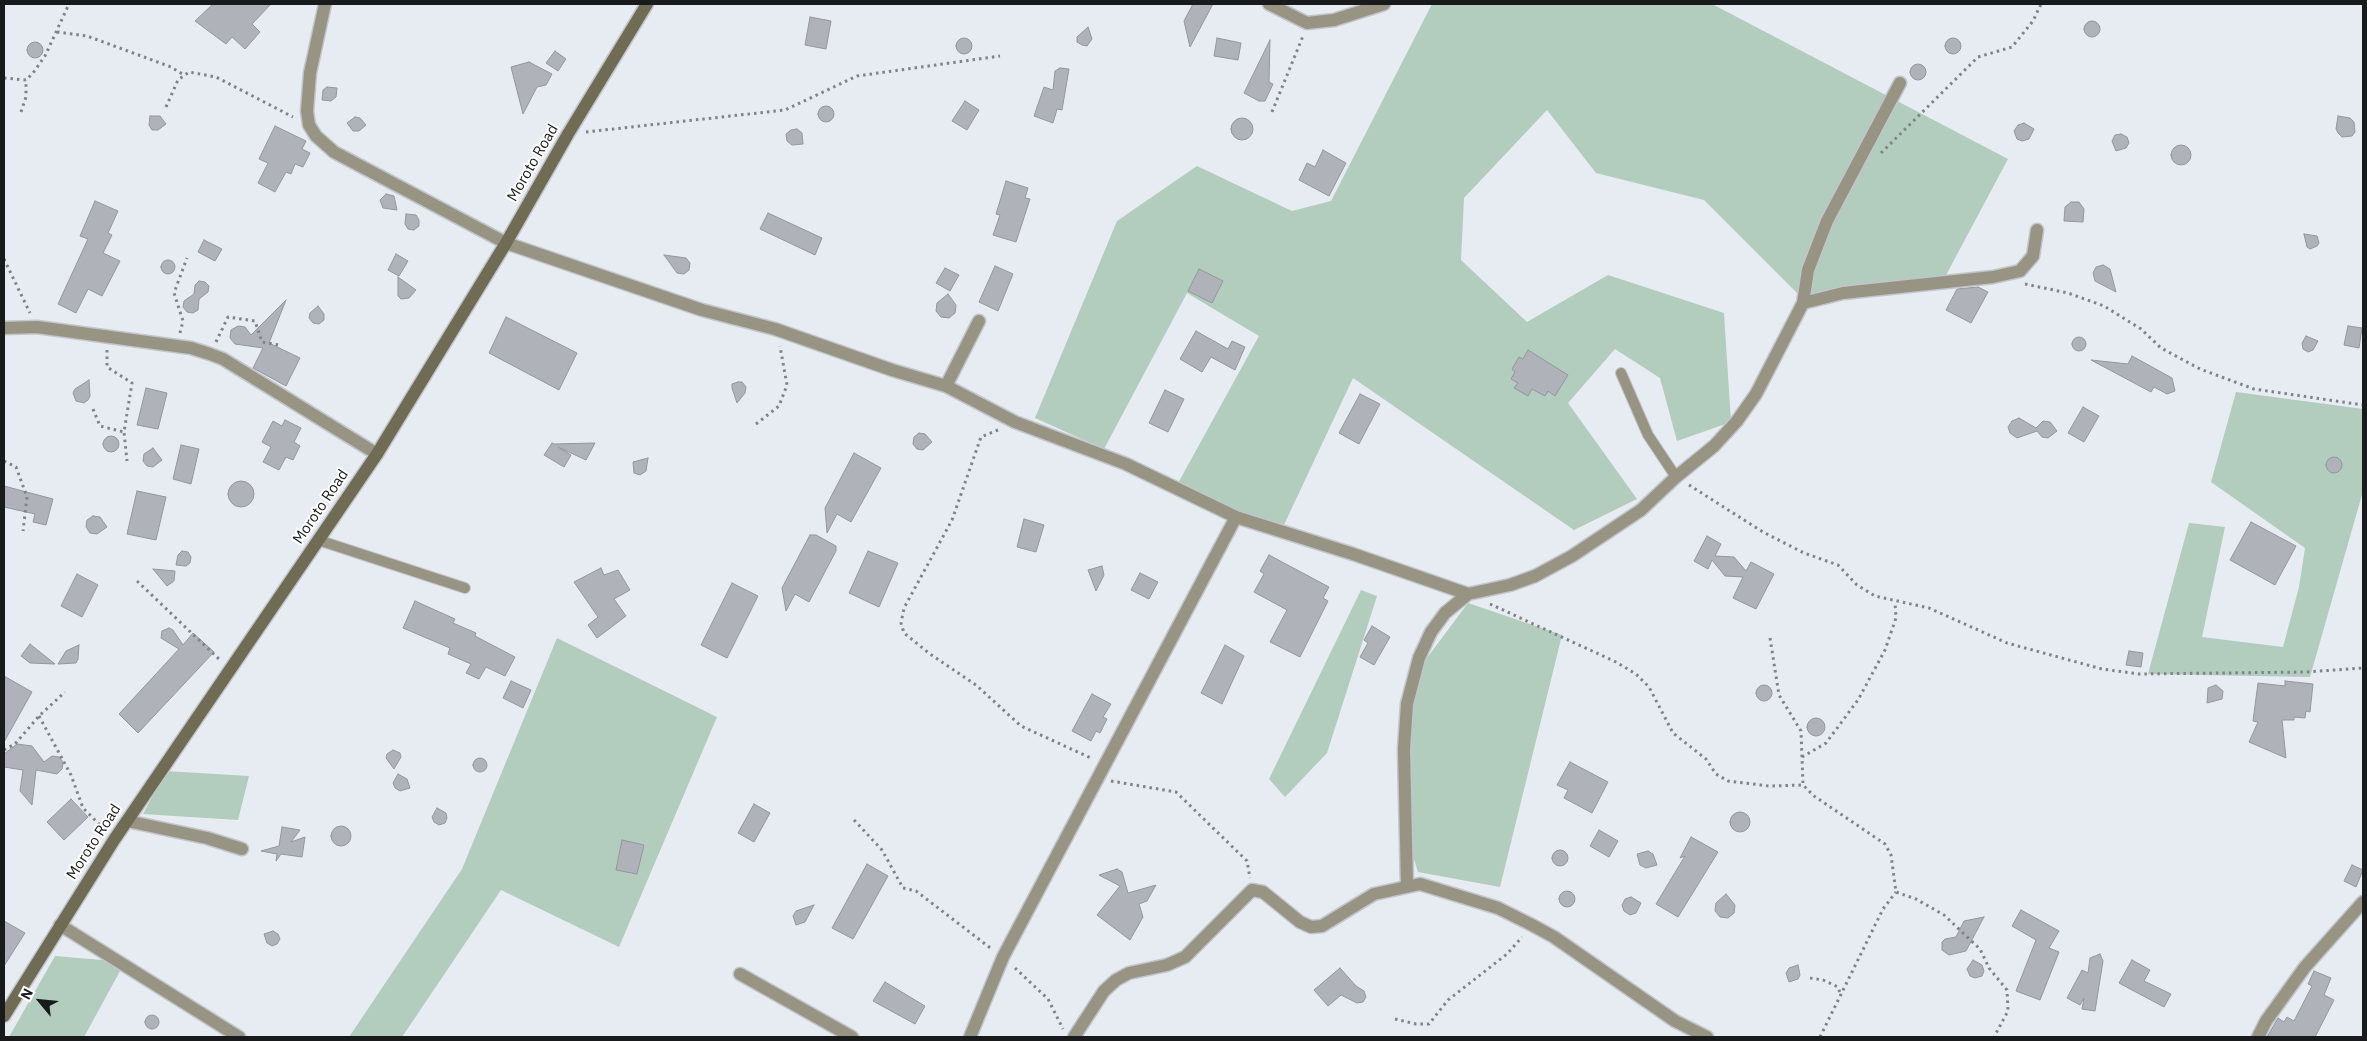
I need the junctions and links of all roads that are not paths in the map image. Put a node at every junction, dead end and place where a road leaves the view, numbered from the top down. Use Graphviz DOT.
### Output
graph roads {
  1 [pos="325,4"];
  2 [pos="647,4"];
  3 [pos="1269,4"];
  4 [pos="1384,4"];
  5 [pos="1900,83"];
  6 [pos="2037,230"];
  7 [pos="506,243"];
  8 [pos="1803,303"];
  9 [pos="979,321"];
  10 [pos="4,328"];
  11 [pos="1621,373"];
  12 [pos="946,386"];
  13 [pos="376,454"];
  14 [pos="1676,477"];
  15 [pos="1236,517"];
  16 [pos="318,540"];
  17 [pos="465,588"];
  18 [pos="1468,594"];
  19 [pos="127,821"];
  20 [pos="242,849"];
  21 [pos="1407,885"];
  22 [pos="2363,902"];
  23 [pos="60,925"];
  24 [pos="740,974"];
  25 [pos="4,1016"];
  26 [pos="239,1037"];
  27 [pos="852,1037"];
  28 [pos="970,1037"];
  29 [pos="1074,1037"];
  30 [pos="1707,1037"];
  31 [pos="2258,1037"];
  1 -- 7 [label="street"];
  2 -- 7 [label="main road, Moroto Road"];
  3 -- 4 [label="street"];
  5 -- 8 [label="street"];
  6 -- 8 [label="street"];
  7 -- 12 [label="street"];
  7 -- 13 [label="main road, Moroto Road"];
  8 -- 14 [label="street"];
  9 -- 12 [label="street"];
  10 -- 13 [label="street"];
  11 -- 14 [label="lane"];
  12 -- 15 [label="street"];
  13 -- 16 [label="main road, Moroto Road"];
  14 -- 18 [label="street"];
  15 -- 18 [label="street"];
  15 -- 28 [label="street"];
  16 -- 17 [label="lane"];
  16 -- 19 [label="main road, Moroto Road"];
  18 -- 21 [label="street"];
  19 -- 20 [label="street"];
  19 -- 23 [label="main road, Moroto Road"];
  21 -- 29 [label="street"];
  21 -- 30 [label="street"];
  22 -- 31 [label="street"];
  23 -- 25 [label="main road, Moroto Road"];
  23 -- 26 [label="street"];
  24 -- 27 [label="street"];
}
